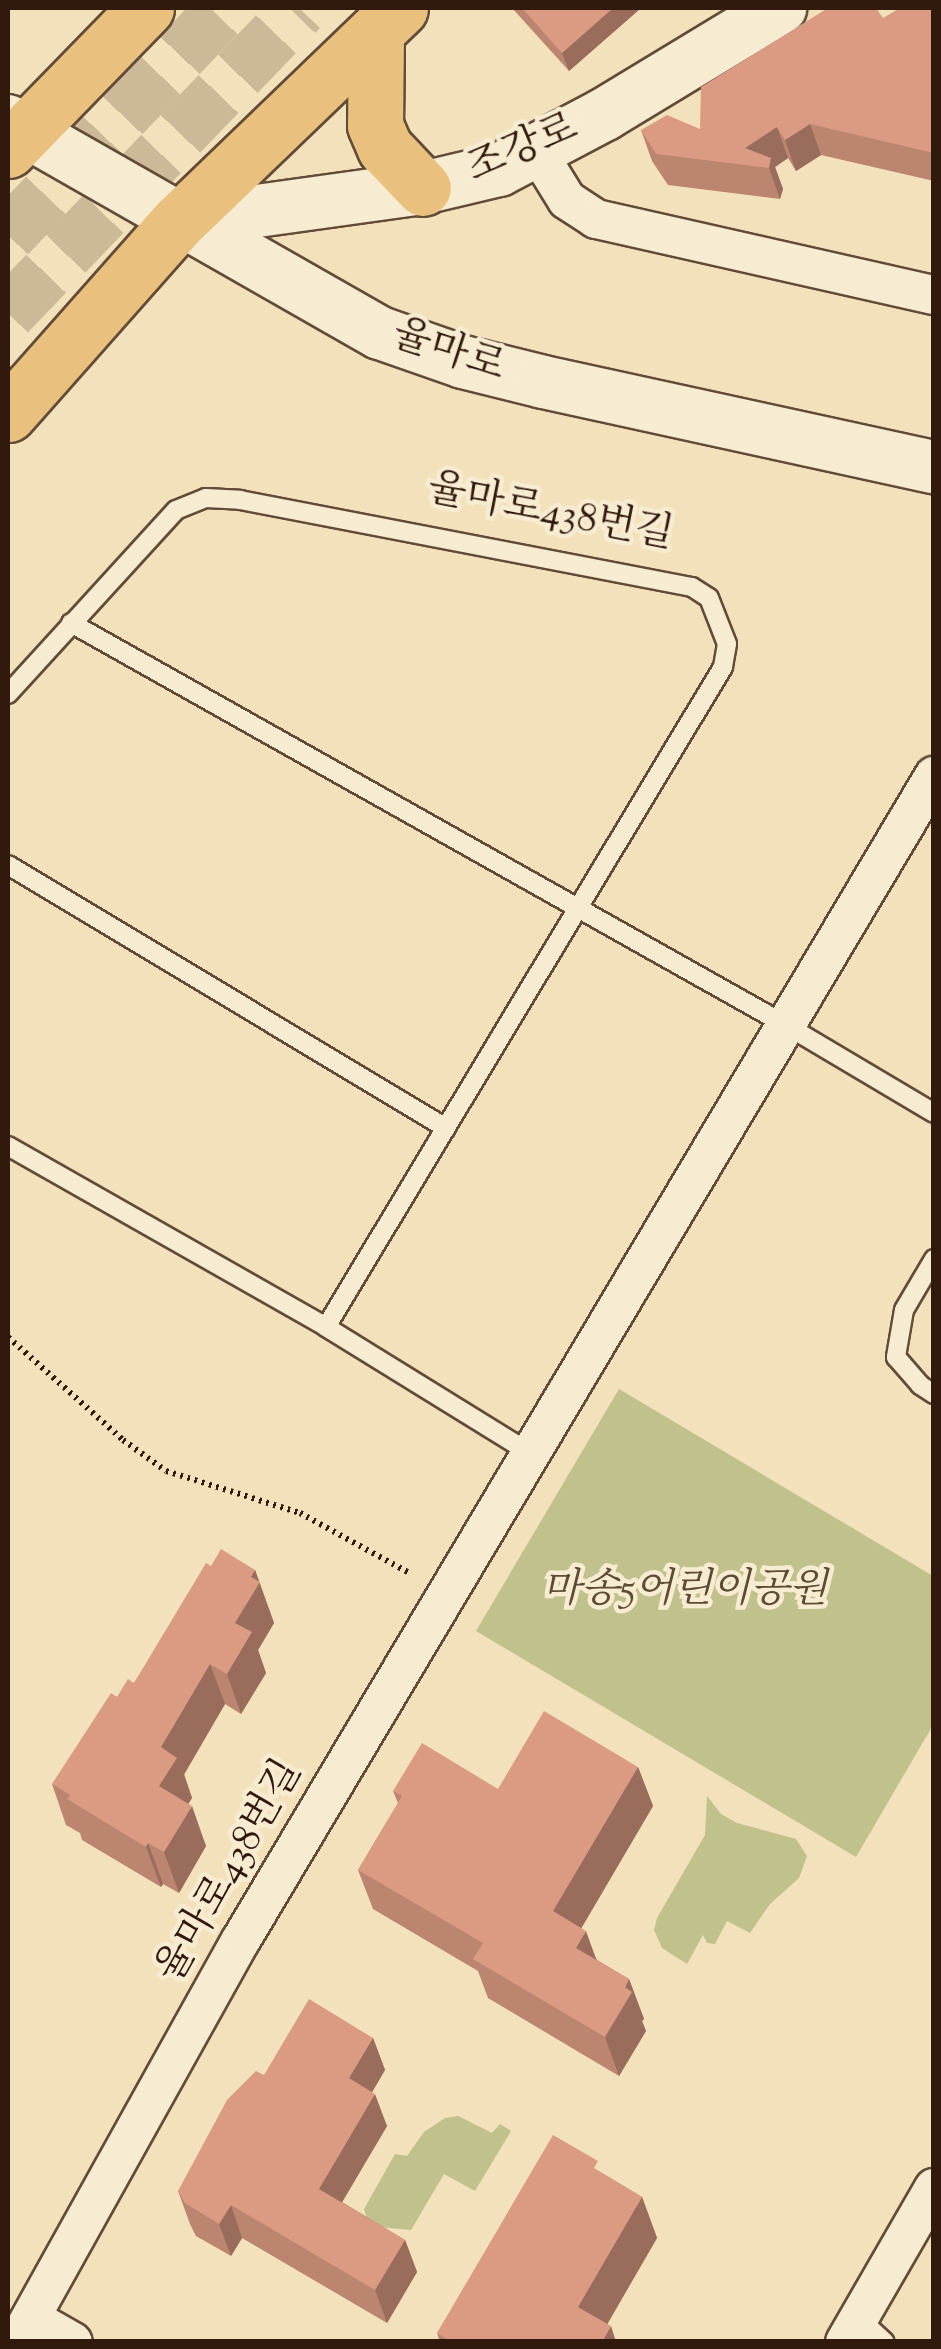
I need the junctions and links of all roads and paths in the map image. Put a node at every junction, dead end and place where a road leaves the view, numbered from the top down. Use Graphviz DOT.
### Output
graph roads {
  1 [pos="146,8"];
  2 [pos="780,8"];
  3 [pos="388,21"];
  4 [pos="13,134"];
  5 [pos="536,150"];
  6 [pos="423,188"];
  7 [pos="178,222"];
  8 [pos="934,295"];
  9 [pos="8,414"];
  10 [pos="934,467"];
  11 [pos="71,624"];
  12 [pos="8,694"];
  13 [pos="934,776"];
  14 [pos="8,865"];
  15 [pos="578,910"];
  16 [pos="786,1025"];
  17 [pos="934,1113"];
  18 [pos="446,1128"];
  19 [pos="8,1146"];
  20 [pos="934,1259"];
  21 [pos="326,1327"];
  22 [pos="8,1336"];
  23 [pos="934,1394"];
  24 [pos="532,1454"];
  25 [pos="409,1572"];
  26 [pos="934,2188"];
  27 [pos="24,2330"];
  28 [pos="863,2334"];
  29 [pos="73,2342"];
  1 -- 4 [label="main road"];
  2 -- 5 [label="street, 조강로"];
  3 -- 6 [label="main road"];
  3 -- 7 [label="main road"];
  4 -- 7 [label="street, 율마로"];
  5 -- 6 [label="street, 조강로"];
  5 -- 8 [label="street"];
  6 -- 7 [label="street, 조강로"];
  7 -- 9 [label="main road"];
  7 -- 10 [label="street, 율마로"];
  11 -- 12 [label="lane, 율마로438번길"];
  11 -- 15 [label="lane"];
  11 -- 15 [label="lane, 율마로438번길"];
  13 -- 16 [label="street, 율마로438번길"];
  14 -- 18 [label="lane"];
  15 -- 16 [label="lane"];
  15 -- 18 [label="lane, 율마로438번길"];
  16 -- 17 [label="lane"];
  16 -- 24 [label="street, 율마로438번길"];
  18 -- 21 [label="lane, 율마로438번길"];
  19 -- 21 [label="lane"];
  20 -- 23 [label="lane"];
  21 -- 24 [label="lane"];
  22 -- 25 [label="path"];
  24 -- 27 [label="street, 율마로438번길"];
  26 -- 28 [label="street"];
  27 -- 29 [label="street"];
}
